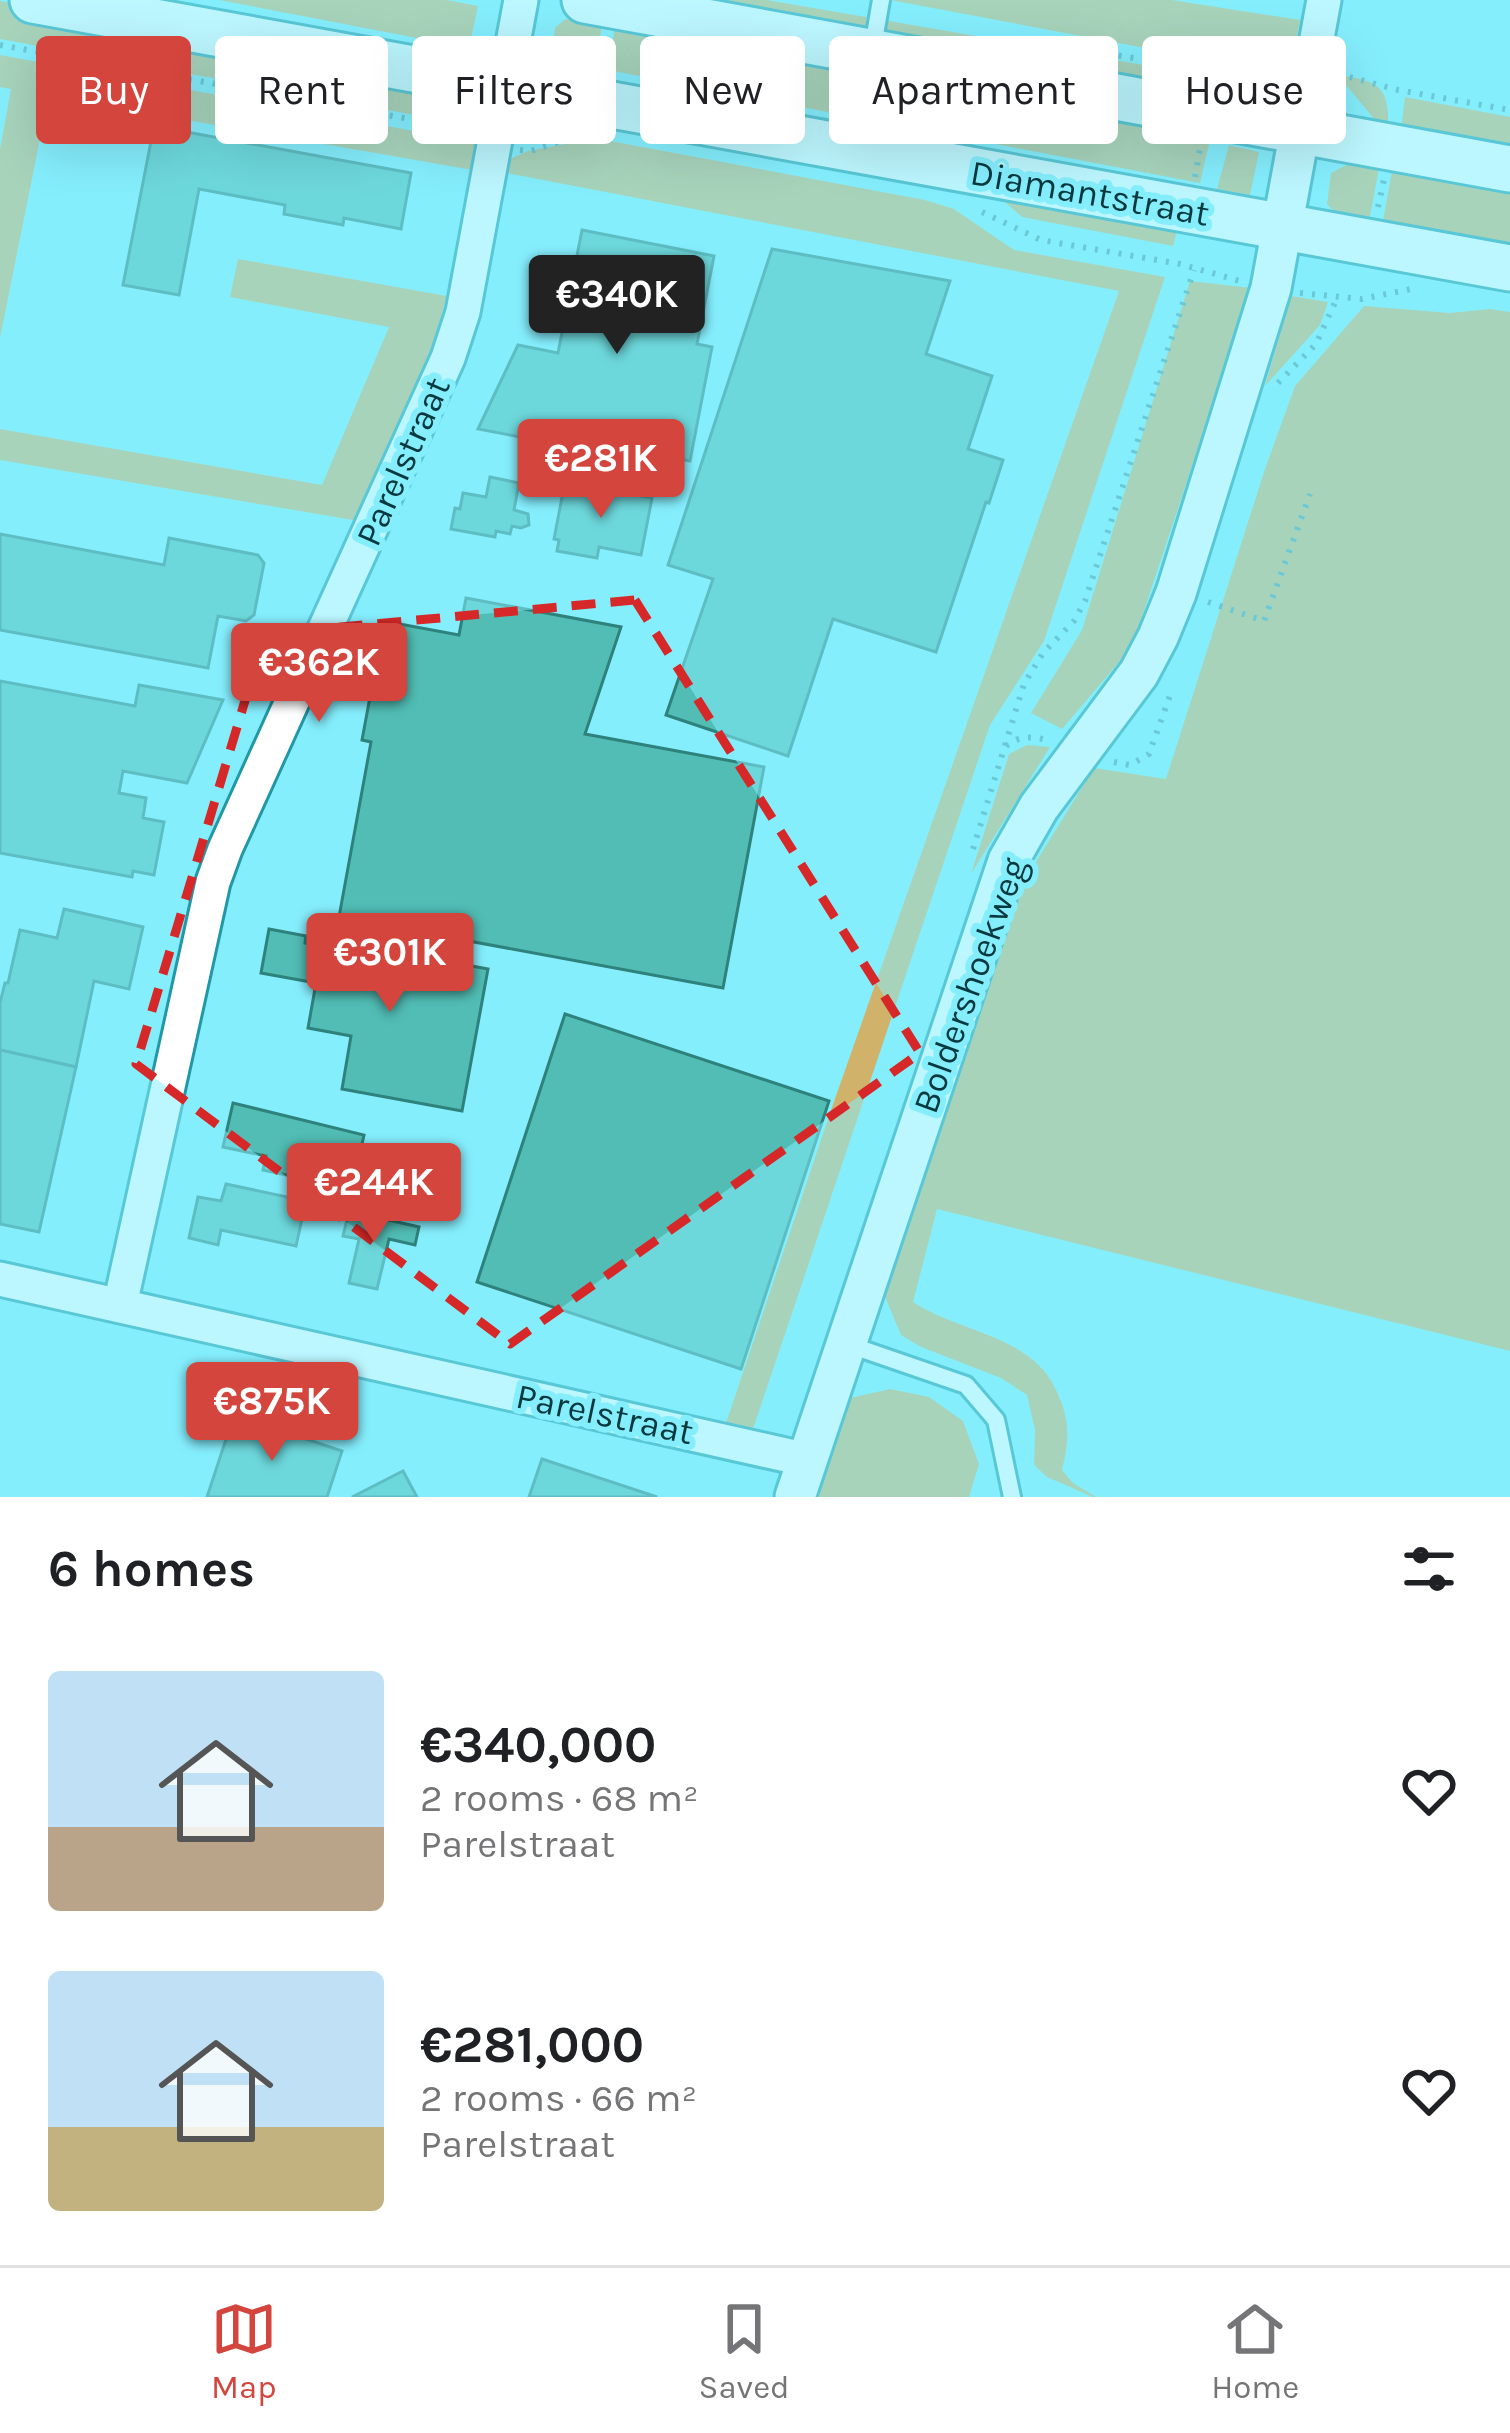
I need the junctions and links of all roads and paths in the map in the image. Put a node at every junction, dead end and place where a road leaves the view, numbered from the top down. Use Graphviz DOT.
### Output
graph roads {
  1 [pos="33,0"];
  2 [pos="521,0"];
  3 [pos="585,0"];
  4 [pos="881,0"];
  5 [pos="1324,0"];
  6 [pos="515,36"];
  7 [pos="875,36"];
  8 [pos="1317,36"];
  9 [pos="0,45"];
  10 [pos="829,45"];
  11 [pos="412,69"];
  12 [pos="616,106"];
  13 [pos="1510,110"];
  14 [pos="1346,138"];
  15 [pos="1201,144"];
  16 [pos="1297,144"];
  17 [pos="496,146"];
  18 [pos="1390,146"];
  19 [pos="1510,169"];
  20 [pos="1189,209"];
  21 [pos="1282,226"];
  22 [pos="1372,243"];
  23 [pos="1510,268"];
  24 [pos="1337,298"];
  25 [pos="1310,494"];
  26 [pos="1176,592"];
  27 [pos="1004,749"];
  28 [pos="0,1279"];
  29 [pos="120,1305"];
  30 [pos="846,1344"];
  31 [pos="802,1478"];
  32 [pos="1012,1497"];
  1 -- 11 [label="main road, Diamantstraat"];
  2 -- 6 [label="street, Parelstraat"];
  3 -- 10 [label="main road"];
  4 -- 7 [label="lane"];
  5 -- 8 [label="street"];
  9 -- 17 [label="path"];
  12 -- 20 [label="main road, Diamantstraat"];
  13 -- 18 [label="path"];
  14 -- 18 [label="main road"];
  15 -- 20 [label="path"];
  16 -- 21 [label="street, Boldershoekweg"];
  17 -- 29 [label="street, Parelstraat"];
  18 -- 19 [label="main road"];
  18 -- 22 [label="path"];
  20 -- 21 [label="main road, Diamantstraat"];
  20 -- 27 [label="path"];
  21 -- 22 [label="main road, Diamantstraat"];
  21 -- 26 [label="street, Boldershoekweg"];
  22 -- 23 [label="main road, Diamantstraat"];
  22 -- 24 [label="path"];
  25 -- 26 [label="path"];
  26 -- 30 [label="street, Boldershoekweg"];
  28 -- 29 [label="street, Parelstraat"];
  29 -- 31 [label="street, Parelstraat"];
  30 -- 31 [label="street, Boldershoekweg"];
  30 -- 32 [label="lane"];
}
